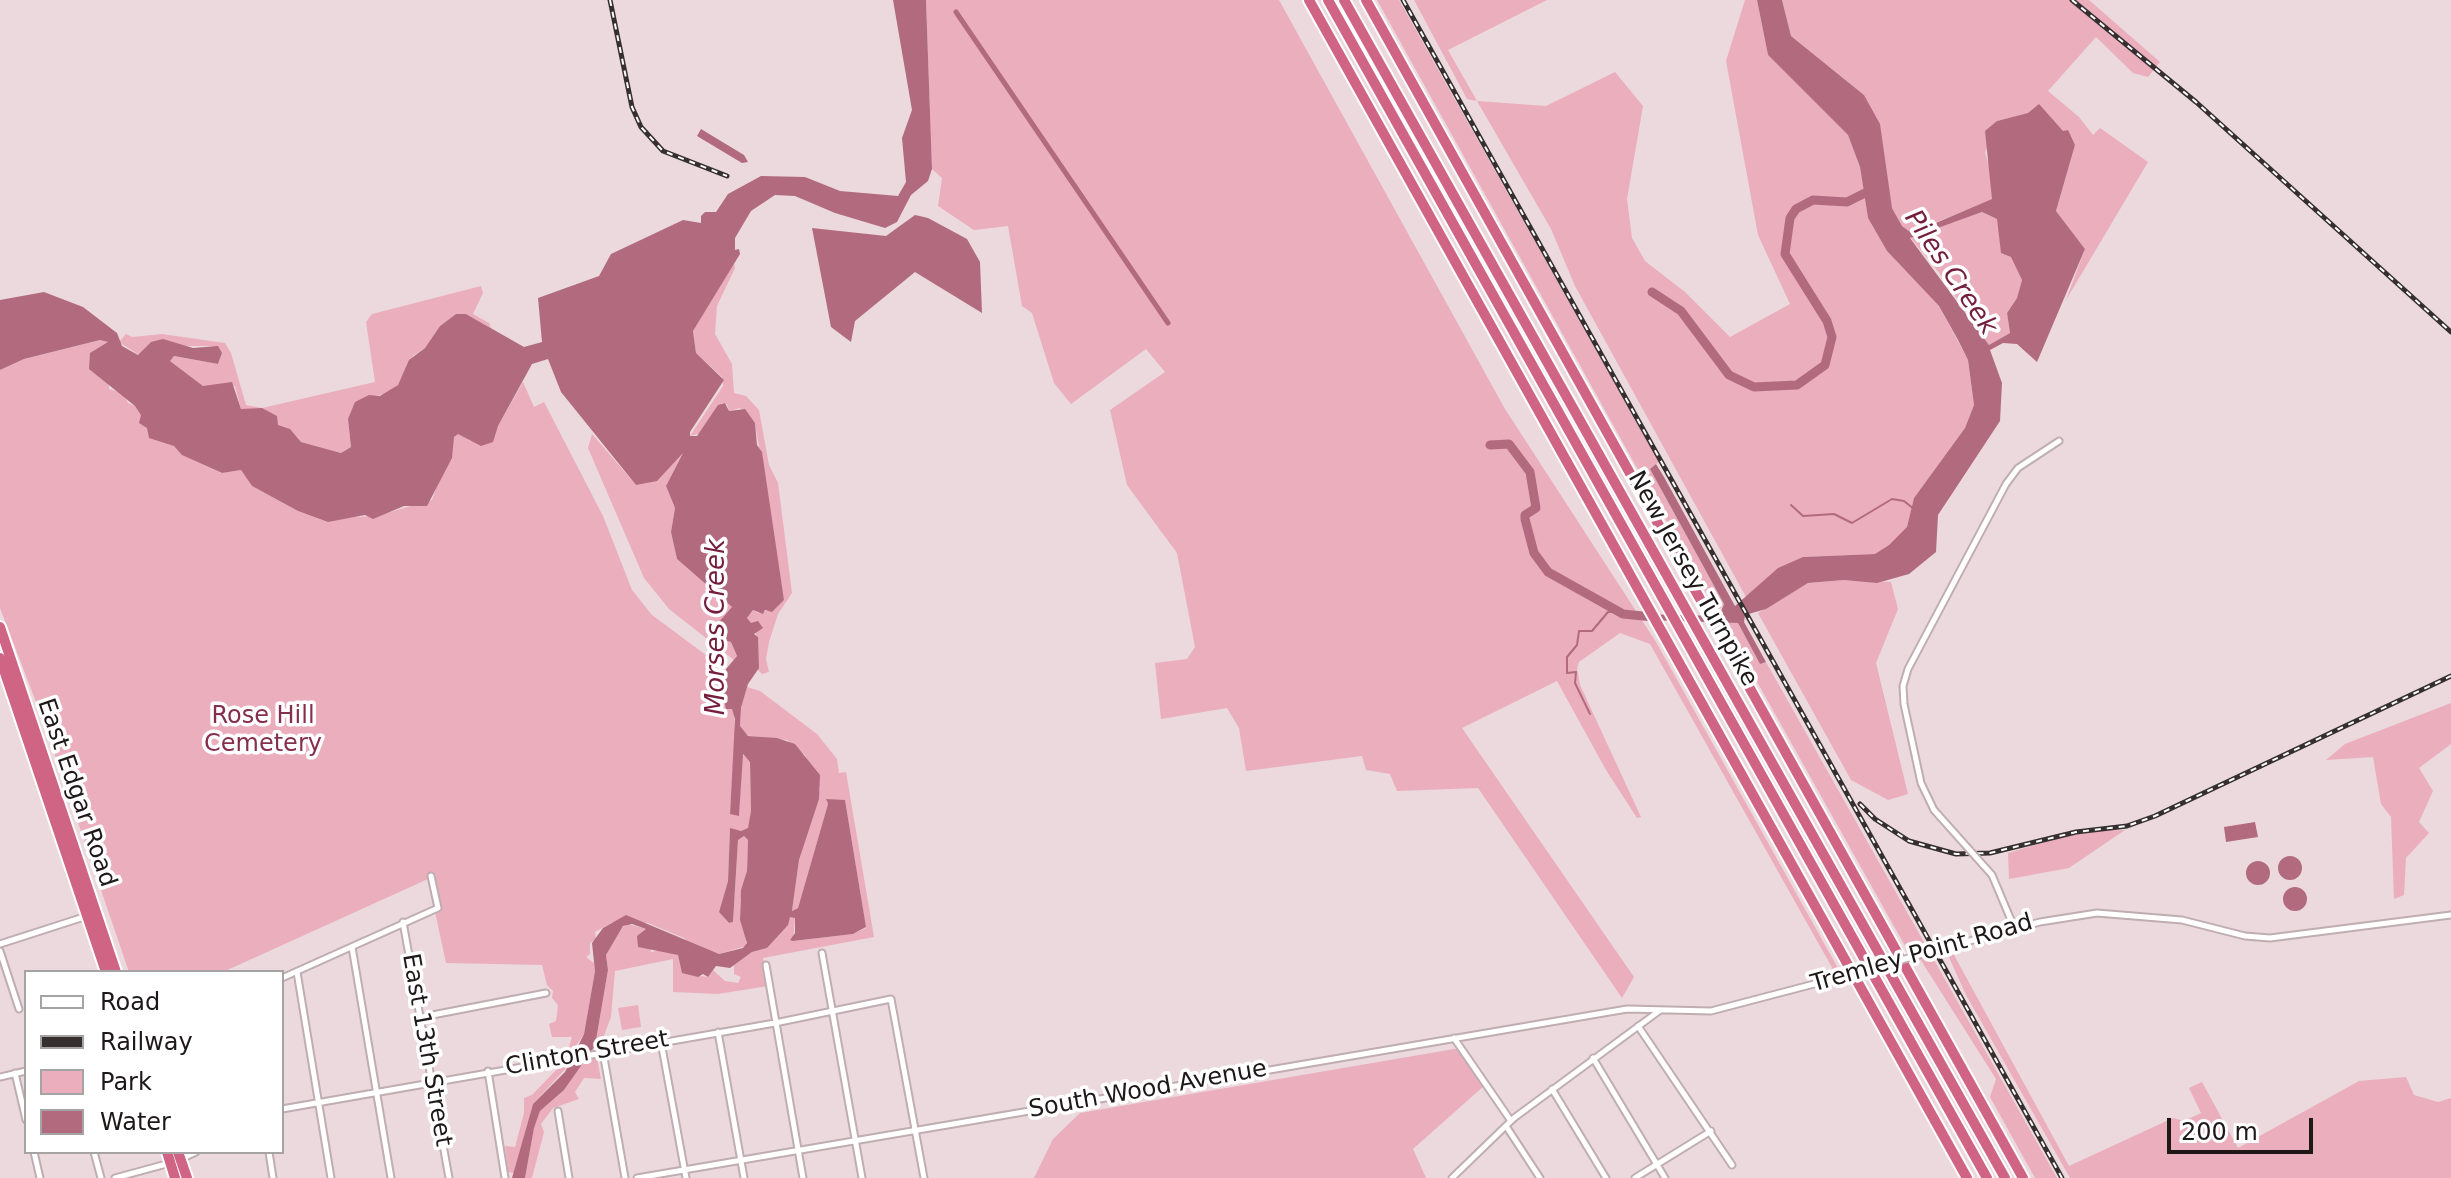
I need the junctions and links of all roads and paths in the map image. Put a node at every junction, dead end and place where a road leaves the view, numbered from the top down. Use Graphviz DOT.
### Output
graph roads {
  1 [pos="1309,0"];
  2 [pos="1328,0"];
  3 [pos="1344,0"];
  4 [pos="1366,0"];
  5 [pos="2059,441"];
  6 [pos="0,627"];
  7 [pos="0,658"];
  8 [pos="431,876"];
  9 [pos="2451,915"];
  10 [pos="87,916"];
  11 [pos="403,922"];
  12 [pos="2014,929"];
  13 [pos="0,944"];
  14 [pos="352,947"];
  15 [pos="0,951"];
  16 [pos="822,953"];
  17 [pos="766,965"];
  18 [pos="105,970"];
  19 [pos="115,970"];
  20 [pos="297,972"];
  21 [pos="284,977"];
  22 [pos="546,993"];
  23 [pos="19,1009"];
  24 [pos="1659,1011"];
  25 [pos="832,1012"];
  26 [pos="422,1017"];
  27 [pos="775,1023"];
  28 [pos="1638,1026"];
  29 [pos="718,1032"];
  30 [pos="1454,1038"];
  31 [pos="661,1042"];
  32 [pos="603,1052"];
  33 [pos="1593,1058"];
  34 [pos="24,1071"];
  35 [pos="488,1071"];
  36 [pos="15,1073"];
  37 [pos="0,1077"];
  38 [pos="433,1082"];
  39 [pos="1552,1089"];
  40 [pos="376,1092"];
  41 [pos="319,1102"];
  42 [pos="284,1109"];
  43 [pos="24,1111"];
  44 [pos="558,1111"];
  45 [pos="1509,1123"];
  46 [pos="916,1130"];
  47 [pos="1711,1131"];
  48 [pos="856,1140"];
  49 [pos="798,1150"];
  50 [pos="34,1154"];
  51 [pos="95,1154"];
  52 [pos="269,1154"];
  53 [pos="174,1157"];
  54 [pos="740,1160"];
  55 [pos="1657,1164"];
  56 [pos="1732,1165"];
  57 [pos="684,1170"];
  58 [pos="1536,1176"];
  59 [pos="40,1178"];
  60 [pos="101,1178"];
  61 [pos="115,1178"];
  62 [pos="175,1178"];
  63 [pos="187,1178"];
  64 [pos="273,1178"];
  65 [pos="331,1178"];
  66 [pos="391,1178"];
  67 [pos="449,1178"];
  68 [pos="505,1178"];
  69 [pos="569,1178"];
  70 [pos="625,1178"];
  71 [pos="637,1178"];
  72 [pos="686,1178"];
  73 [pos="744,1178"];
  74 [pos="803,1178"];
  75 [pos="862,1178"];
  76 [pos="924,1178"];
  77 [pos="1452,1178"];
  78 [pos="1606,1178"];
  79 [pos="1635,1178"];
  80 [pos="1665,1178"];
  81 [pos="1967,1178"];
  82 [pos="1987,1178"];
  83 [pos="2005,1178"];
  84 [pos="2023,1178"];
  1 -- 81 [label="highway"];
  2 -- 82 [label="highway, New Jersey Turnpike"];
  3 -- 83 [label="highway, New Jersey Turnpike"];
  4 -- 84 [label="highway, New Jersey Turnpike"];
  5 -- 12 [label="street, bridge"];
  6 -- 19 [label="highway, East Edgar Road"];
  7 -- 10 [label="highway, East Edgar Road"];
  8 -- 11 [label="street"];
  9 -- 12 [label="street, Tremley Point Road"];
  10 -- 13 [label="street"];
  10 -- 18 [label="highway, East Edgar Road"];
  11 -- 14 [label="street"];
  11 -- 26 [label="street, East 13th Street"];
  12 -- 24 [label="street, Tremley Point Road, bridge"];
  14 -- 20 [label="street"];
  14 -- 40 [label="street"];
  15 -- 23 [label="street"];
  16 -- 25 [label="street"];
  17 -- 27 [label="street"];
  20 -- 21 [label="street"];
  20 -- 41 [label="street"];
  22 -- 26 [label="street"];
  24 -- 28 [label="street"];
  24 -- 30 [label="street, South Wood Avenue"];
  25 -- 27 [label="street, Clinton Street"];
  25 -- 46 [label="street, Clinton Street"];
  25 -- 48 [label="street"];
  26 -- 38 [label="street, East 13th Street"];
  27 -- 29 [label="street, Clinton Street"];
  27 -- 49 [label="street"];
  28 -- 33 [label="street"];
  28 -- 47 [label="street"];
  29 -- 31 [label="street, Clinton Street"];
  29 -- 54 [label="street"];
  30 -- 45 [label="street"];
  30 -- 46 [label="street, South Wood Avenue"];
  31 -- 32 [label="street, Clinton Street"];
  31 -- 57 [label="street"];
  32 -- 35 [label="street, Clinton Street"];
  32 -- 70 [label="street"];
  33 -- 39 [label="street"];
  33 -- 55 [label="street"];
  34 -- 36 [label="street"];
  35 -- 38 [label="street, Clinton Street"];
  35 -- 68 [label="street"];
  36 -- 37 [label="street"];
  36 -- 43 [label="street"];
  38 -- 40 [label="street, Clinton Street"];
  38 -- 67 [label="street, East 13th Street"];
  39 -- 45 [label="street"];
  39 -- 78 [label="street"];
  40 -- 41 [label="street, Clinton Street"];
  40 -- 66 [label="street"];
  41 -- 42 [label="street, Clinton Street"];
  41 -- 65 [label="street"];
  44 -- 69 [label="street"];
  45 -- 58 [label="street"];
  45 -- 77 [label="street"];
  46 -- 48 [label="street, South Wood Avenue"];
  46 -- 76 [label="street"];
  47 -- 55 [label="street"];
  47 -- 56 [label="street"];
  48 -- 49 [label="street, South Wood Avenue"];
  48 -- 75 [label="street"];
  49 -- 54 [label="street, South Wood Avenue"];
  49 -- 74 [label="street"];
  50 -- 59 [label="street"];
  51 -- 60 [label="street"];
  52 -- 64 [label="street"];
  53 -- 61 [label="street"];
  53 -- 62 [label="highway"];
  53 -- 63 [label="highway"];
  54 -- 57 [label="street, South Wood Avenue"];
  54 -- 73 [label="street"];
  55 -- 79 [label="street"];
  55 -- 80 [label="street"];
  57 -- 71 [label="street, South Wood Avenue"];
  57 -- 72 [label="street"];
}
